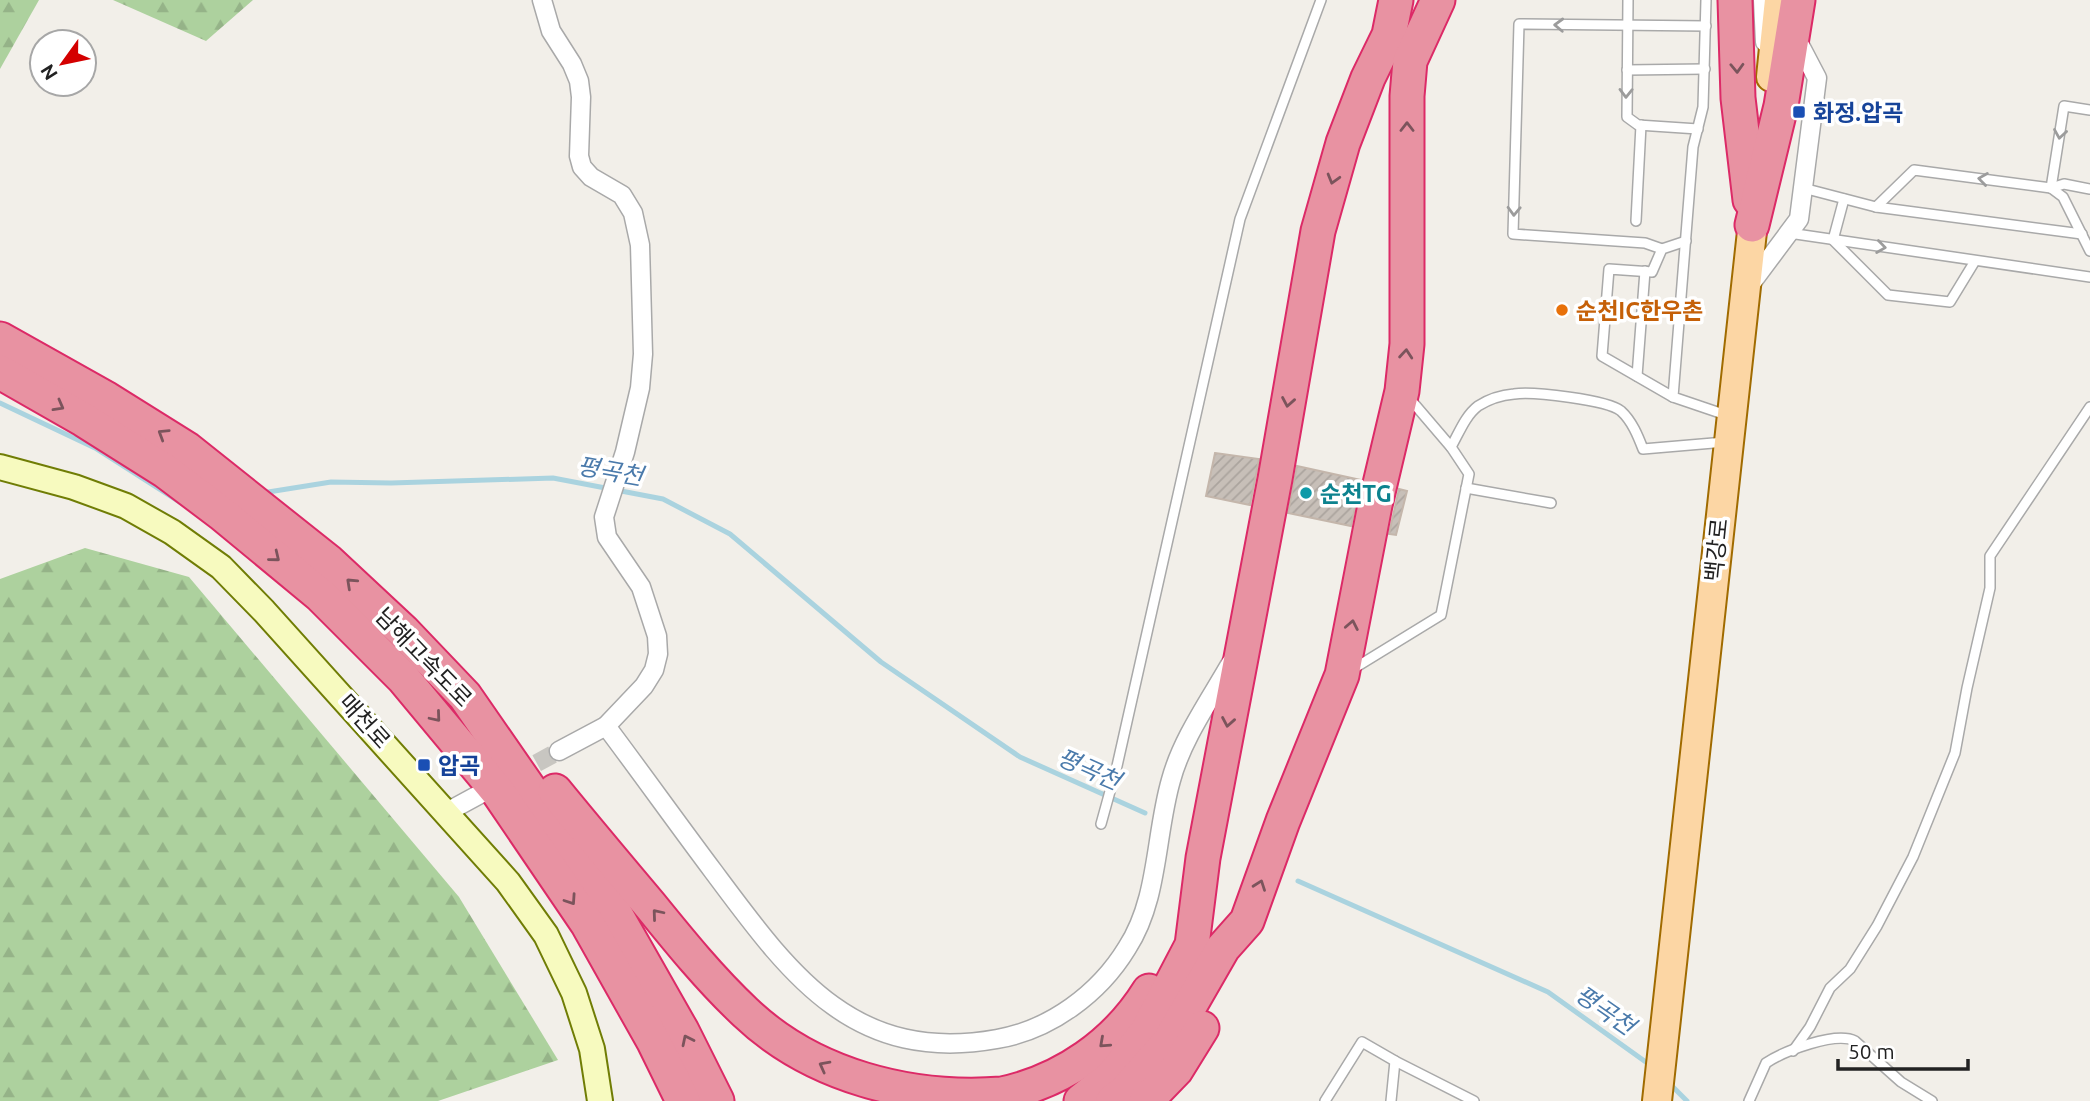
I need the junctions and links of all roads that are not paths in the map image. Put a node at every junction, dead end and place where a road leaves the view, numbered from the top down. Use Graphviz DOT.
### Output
graph roads {
  1 [pos="542,0"];
  2 [pos="1321,0"];
  3 [pos="1396,0"];
  4 [pos="1422,0"];
  5 [pos="1438,0"];
  6 [pos="1628,0"];
  7 [pos="1706,0"];
  8 [pos="1735,0"];
  9 [pos="1763,0"];
  10 [pos="1780,0"];
  11 [pos="1795,15"];
  12 [pos="1706,26"];
  13 [pos="1627,27"];
  14 [pos="1410,61"];
  15 [pos="1705,69"];
  16 [pos="1772,69"];
  17 [pos="1627,70"];
  18 [pos="2090,110"];
  19 [pos="1641,125"];
  20 [pos="1698,129"];
  21 [pos="1803,188"];
  22 [pos="2051,188"];
  23 [pos="2090,189"];
  24 [pos="1844,199"];
  25 [pos="1876,207"];
  26 [pos="1636,221"];
  27 [pos="1752,225"];
  28 [pos="1789,233"];
  29 [pos="2082,234"];
  30 [pos="1833,240"];
  31 [pos="1686,241"];
  32 [pos="1662,249"];
  33 [pos="2090,251"];
  34 [pos="1975,261"];
  35 [pos="1645,271"];
  36 [pos="2090,277"];
  37 [pos="1745,292"];
  38 [pos="0,338"];
  39 [pos="0,372"];
  40 [pos="1637,376"];
  41 [pos="1402,391"];
  42 [pos="1673,397"];
  43 [pos="2090,407"];
  44 [pos="1729,429"];
  45 [pos="1451,447"];
  46 [pos="0,467"];
  47 [pos="1466,488"];
  48 [pos="1551,503"];
  49 [pos="1242,641"];
  50 [pos="1342,676"];
  51 [pos="465,696"];
  52 [pos="606,726"];
  53 [pos="559,751"];
  54 [pos="482,793"];
  55 [pos="447,812"];
  56 [pos="1101,824"];
  57 [pos="1197,906"];
  58 [pos="1247,921"];
  59 [pos="1793,1051"];
  60 [pos="1395,1061"];
  61 [pos="600,1101"];
  62 [pos="683,1101"];
  63 [pos="717,1101"];
  64 [pos="1081,1101"];
  65 [pos="1113,1101"];
  66 [pos="1146,1101"];
  67 [pos="1325,1101"];
  68 [pos="1391,1101"];
  69 [pos="1474,1101"];
  70 [pos="1657,1101"];
  71 [pos="1749,1101"];
  72 [pos="1931,1101"];
  1 -- 52 [label="street"];
  2 -- 56 [label="lane"];
  3 -- 49 [label="highway, one-way"];
  4 -- 14 [label="highway"];
  5 -- 14 [label="highway"];
  6 -- 13 [label="lane"];
  7 -- 12 [label="lane"];
  8 -- 27 [label="highway, one-way"];
  9 -- 16 [label="street"];
  10 -- 11 [label="street"];
  10 -- 16 [label="main road, 백강로"];
  11 -- 21 [label="street"];
  11 -- 27 [label="highway"];
  12 -- 13 [label="lane"];
  12 -- 15 [label="lane"];
  13 -- 17 [label="lane"];
  13 -- 32 [label="lane, one-way"];
  41 -- 14 [label="highway, one-way"];
  15 -- 17 [label="lane"];
  15 -- 20 [label="lane"];
  16 -- 27 [label="main road, 백강로"];
  17 -- 19 [label="lane, one-way"];
  18 -- 22 [label="lane, one-way"];
  19 -- 20 [label="lane"];
  19 -- 26 [label="lane"];
  20 -- 31 [label="lane"];
  21 -- 24 [label="lane"];
  21 -- 28 [label="street"];
  22 -- 23 [label="lane"];
  22 -- 25 [label="lane, one-way"];
  22 -- 29 [label="lane"];
  24 -- 25 [label="lane"];
  24 -- 30 [label="lane"];
  25 -- 29 [label="lane"];
  27 -- 37 [label="main road, 백강로"];
  28 -- 30 [label="lane"];
  28 -- 37 [label="street"];
  29 -- 33 [label="lane"];
  30 -- 34 [label="lane, one-way"];
  30 -- 34 [label="lane"];
  31 -- 32 [label="lane"];
  31 -- 42 [label="lane"];
  32 -- 35 [label="lane"];
  34 -- 36 [label="lane"];
  35 -- 40 [label="lane"];
  35 -- 40 [label="lane"];
  37 -- 44 [label="main road, 백강로"];
  51 -- 38 [label="highway, 남해고속도로, one-way"];
  39 -- 62 [label="highway, 남해고속도로, one-way"];
  40 -- 42 [label="lane"];
  41 -- 45 [label="lane"];
  50 -- 41 [label="highway, one-way"];
  42 -- 44 [label="lane"];
  43 -- 59 [label="lane"];
  44 -- 45 [label="lane"];
  44 -- 70 [label="main road, 백강로"];
  45 -- 47 [label="lane"];
  46 -- 55 [label="main road, 매천로"];
  47 -- 48 [label="lane"];
  47 -- 50 [label="lane"];
  49 -- 52 [label="street"];
  49 -- 57 [label="highway, one-way"];
  58 -- 50 [label="highway, one-way"];
  57 -- 51 [label="highway, one-way"];
  63 -- 51 [label="highway, 남해고속도로, one-way"];
  52 -- 53 [label="street"];
  54 -- 55 [label="street"];
  55 -- 61 [label="main road, 매천로"];
  57 -- 64 [label="highway"];
  58 -- 65 [label="highway"];
  58 -- 66 [label="highway"];
  59 -- 71 [label="lane"];
  59 -- 72 [label="lane"];
  60 -- 67 [label="lane"];
  60 -- 68 [label="lane"];
  60 -- 69 [label="lane"];
}
